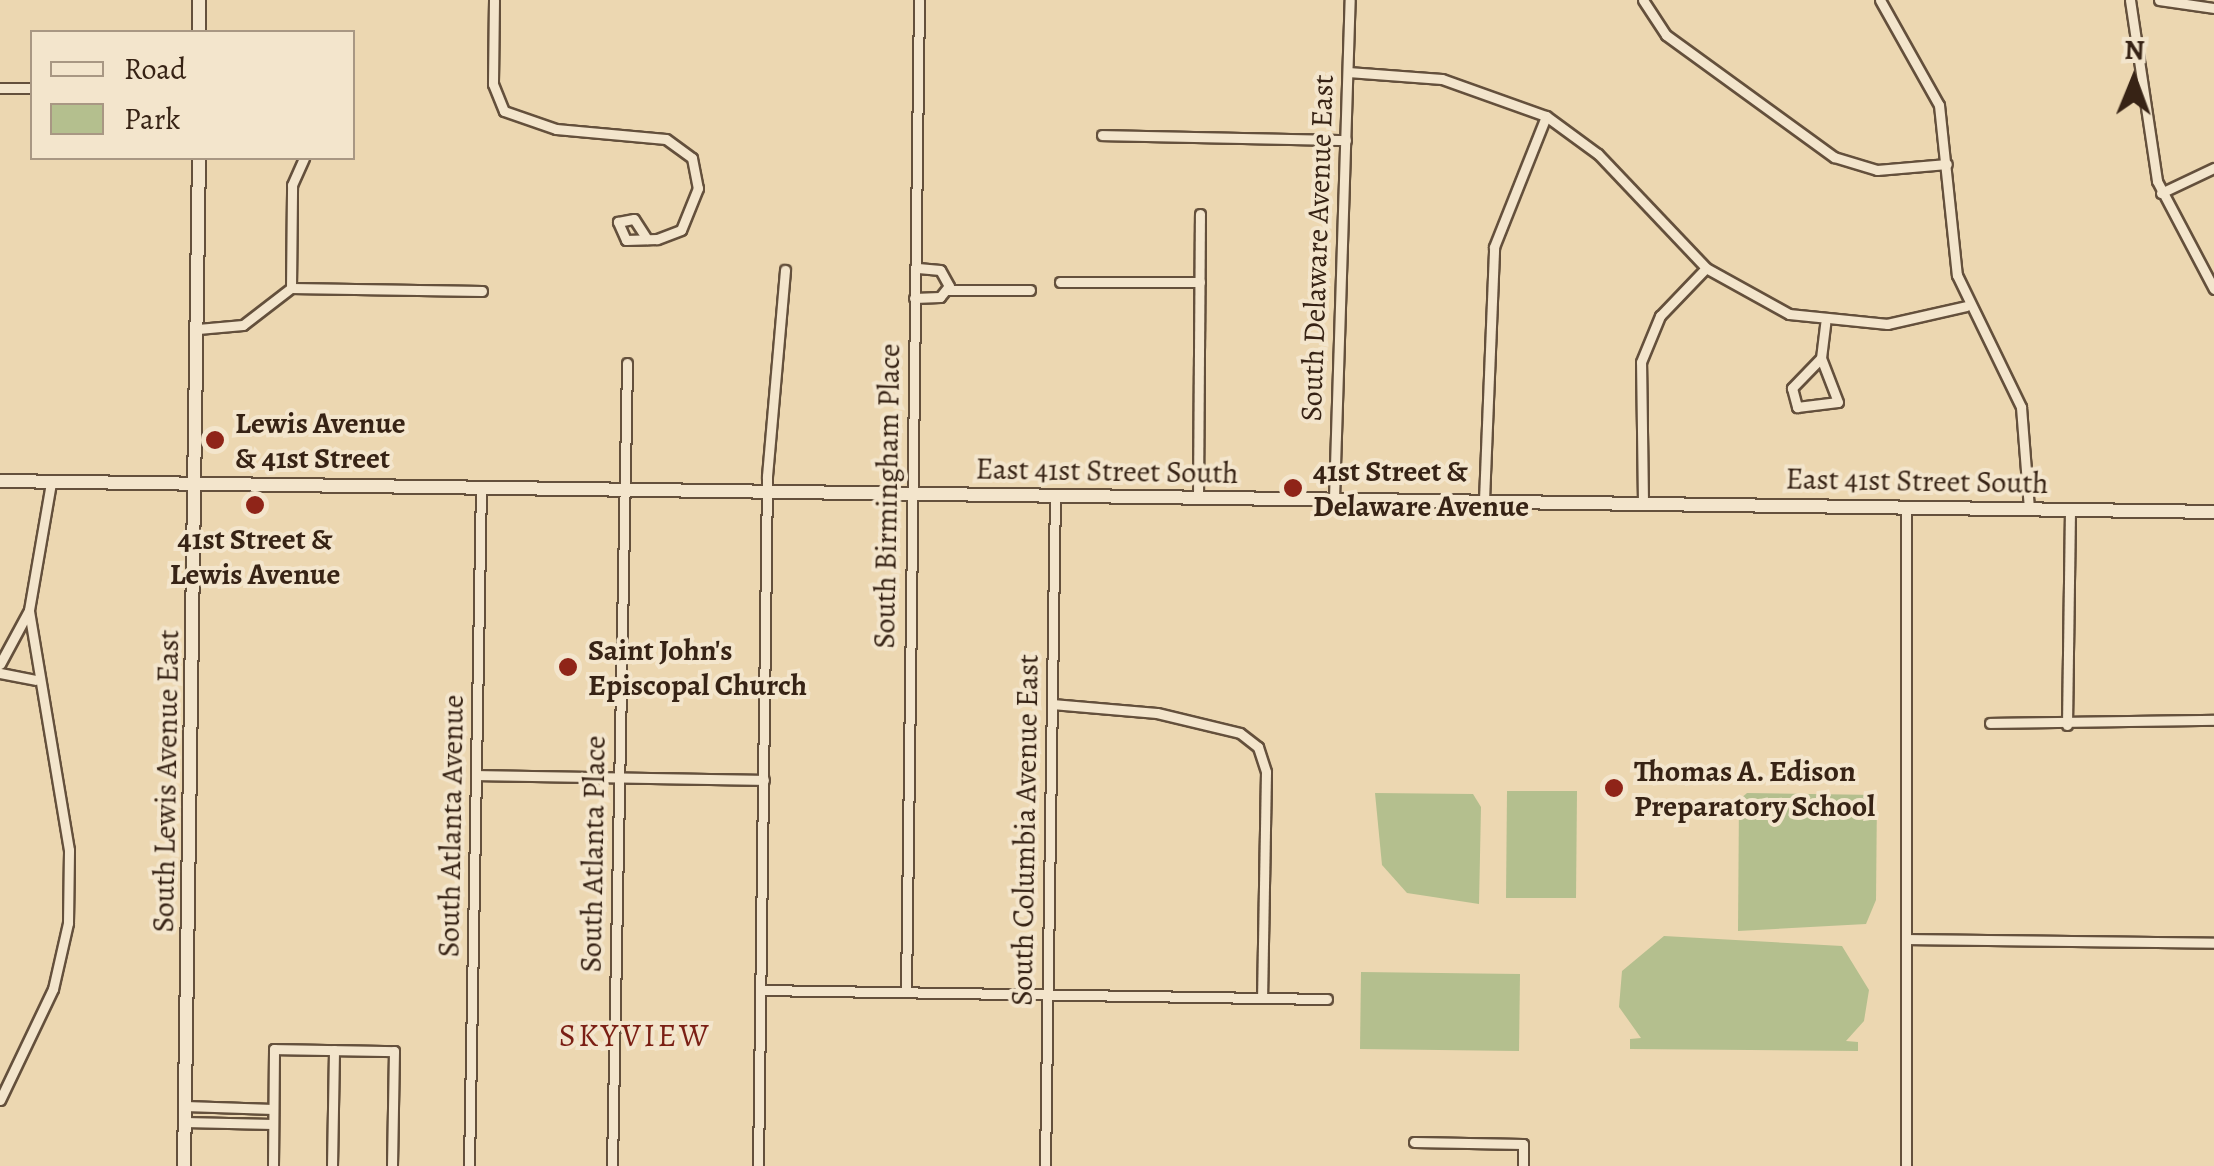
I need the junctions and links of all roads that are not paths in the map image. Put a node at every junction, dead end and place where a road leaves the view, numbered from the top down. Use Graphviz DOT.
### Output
graph roads {
  1 [pos="199,0"];
  2 [pos="494,0"];
  3 [pos="919,0"];
  4 [pos="1350,0"];
  5 [pos="1644,0"];
  6 [pos="1880,0"];
  7 [pos="2130,0"];
  8 [pos="2159,0"];
  9 [pos="2214,8"];
  10 [pos="199,30"];
  11 [pos="1348,72"];
  12 [pos="0,88"];
  13 [pos="30,88"];
  14 [pos="1546,116"];
  15 [pos="1102,135"];
  16 [pos="1346,140"];
  17 [pos="199,160"];
  18 [pos="303,160"];
  19 [pos="1947,164"];
  20 [pos="2214,168"];
  21 [pos="2161,193"];
  22 [pos="1200,214"];
  23 [pos="648,239"];
  24 [pos="915,268"];
  25 [pos="1706,268"];
  26 [pos="785,270"];
  27 [pos="1060,282"];
  28 [pos="1200,282"];
  29 [pos="291,288"];
  30 [pos="2214,289"];
  31 [pos="948,290"];
  32 [pos="1030,290"];
  33 [pos="482,292"];
  34 [pos="914,298"];
  35 [pos="1966,306"];
  36 [pos="1825,323"];
  37 [pos="198,329"];
  38 [pos="1821,358"];
  39 [pos="627,364"];
  40 [pos="0,481"];
  41 [pos="51,482"];
  42 [pos="198,486"];
  43 [pos="481,488"];
  44 [pos="625,490"];
  45 [pos="768,492"];
  46 [pos="913,494"];
  47 [pos="1054,495"];
  48 [pos="1198,498"];
  49 [pos="1334,498"];
  50 [pos="1484,500"];
  51 [pos="1642,502"];
  52 [pos="1906,506"];
  53 [pos="2029,508"];
  54 [pos="2070,509"];
  55 [pos="2214,512"];
  56 [pos="29,610"];
  57 [pos="0,664"];
  58 [pos="0,673"];
  59 [pos="35,680"];
  60 [pos="1052,704"];
  61 [pos="2214,720"];
  62 [pos="1990,724"];
  63 [pos="2066,725"];
  64 [pos="477,775"];
  65 [pos="620,778"];
  66 [pos="764,780"];
  67 [pos="1908,939"];
  68 [pos="2214,943"];
  69 [pos="760,990"];
  70 [pos="906,992"];
  71 [pos="1047,996"];
  72 [pos="1262,997"];
  73 [pos="1327,999"];
  74 [pos="334,1050"];
  75 [pos="0,1100"];
  76 [pos="185,1106"];
  77 [pos="273,1109"];
  78 [pos="184,1122"];
  79 [pos="273,1124"];
  80 [pos="1414,1142"];
  81 [pos="184,1166"];
  82 [pos="273,1166"];
  83 [pos="332,1166"];
  84 [pos="392,1166"];
  85 [pos="470,1166"];
  86 [pos="612,1166"];
  87 [pos="758,1166"];
  88 [pos="1045,1166"];
  89 [pos="1523,1166"];
  90 [pos="1906,1166"];
  1 -- 10 [label="main road"];
  2 -- 23 [label="street"];
  3 -- 24 [label="street, South Birmingham Place"];
  4 -- 11 [label="street, South Delaware Avenue East"];
  5 -- 19 [label="street"];
  6 -- 19 [label="street"];
  7 -- 21 [label="street"];
  8 -- 9 [label="street"];
  11 -- 14 [label="street"];
  11 -- 16 [label="street, South Delaware Avenue East"];
  12 -- 13 [label="street"];
  14 -- 25 [label="street"];
  14 -- 50 [label="street"];
  15 -- 16 [label="street"];
  16 -- 49 [label="street, South Delaware Avenue East"];
  17 -- 37 [label="main road, South Lewis Avenue East"];
  18 -- 29 [label="street"];
  19 -- 35 [label="street"];
  20 -- 21 [label="street"];
  21 -- 30 [label="street"];
  22 -- 28 [label="street"];
  24 -- 31 [label="street"];
  24 -- 34 [label="street, South Birmingham Place"];
  25 -- 36 [label="street"];
  25 -- 51 [label="street"];
  26 -- 45 [label="street"];
  27 -- 28 [label="street"];
  28 -- 48 [label="street"];
  29 -- 33 [label="street"];
  29 -- 37 [label="street"];
  31 -- 32 [label="street"];
  31 -- 34 [label="street"];
  34 -- 46 [label="street, South Birmingham Place"];
  35 -- 36 [label="street"];
  35 -- 53 [label="street"];
  36 -- 38 [label="street"];
  37 -- 42 [label="main road, South Lewis Avenue East"];
  38 -- 38 [label="street"];
  39 -- 44 [label="street, South Atlanta Place"];
  40 -- 41 [label="main road, East 41st Street South"];
  41 -- 42 [label="main road, East 41st Street South"];
  41 -- 56 [label="street"];
  42 -- 43 [label="main road, East 41st Street South"];
  42 -- 76 [label="main road, South Lewis Avenue East"];
  43 -- 44 [label="main road, East 41st Street South"];
  43 -- 64 [label="street, South Atlanta Avenue"];
  44 -- 45 [label="main road, East 41st Street South"];
  44 -- 65 [label="street, South Atlanta Place"];
  45 -- 46 [label="main road, East 41st Street South"];
  45 -- 66 [label="street"];
  46 -- 47 [label="main road, East 41st Street South"];
  46 -- 70 [label="street, South Birmingham Place"];
  47 -- 48 [label="main road, East 41st Street South"];
  47 -- 60 [label="street, South Columbia Avenue East"];
  48 -- 49 [label="main road, East 41st Street South"];
  49 -- 50 [label="main road, East 41st Street South"];
  50 -- 51 [label="main road, East 41st Street South"];
  51 -- 52 [label="main road, East 41st Street South"];
  52 -- 53 [label="main road, East 41st Street South"];
  52 -- 67 [label="street"];
  53 -- 54 [label="main road, East 41st Street South"];
  54 -- 55 [label="main road, East 41st Street South"];
  54 -- 63 [label="street"];
  56 -- 57 [label="street"];
  56 -- 59 [label="street"];
  58 -- 59 [label="street"];
  59 -- 75 [label="street"];
  60 -- 71 [label="street, South Columbia Avenue East"];
  60 -- 72 [label="street"];
  61 -- 63 [label="street"];
  62 -- 63 [label="street"];
  64 -- 65 [label="street"];
  64 -- 85 [label="street, South Atlanta Avenue"];
  65 -- 66 [label="street"];
  65 -- 86 [label="street, South Atlanta Place"];
  66 -- 69 [label="street"];
  67 -- 68 [label="street"];
  67 -- 90 [label="street"];
  69 -- 70 [label="street"];
  69 -- 87 [label="street"];
  70 -- 71 [label="street"];
  71 -- 72 [label="street"];
  71 -- 88 [label="street, South Columbia Avenue East"];
  72 -- 73 [label="street"];
  74 -- 77 [label="street"];
  74 -- 83 [label="street"];
  74 -- 84 [label="street"];
  76 -- 77 [label="street"];
  76 -- 78 [label="main road, South Lewis Avenue East"];
  77 -- 79 [label="street"];
  78 -- 79 [label="street"];
  78 -- 81 [label="main road, South Lewis Avenue East"];
  79 -- 82 [label="street"];
  80 -- 89 [label="street"];
}
